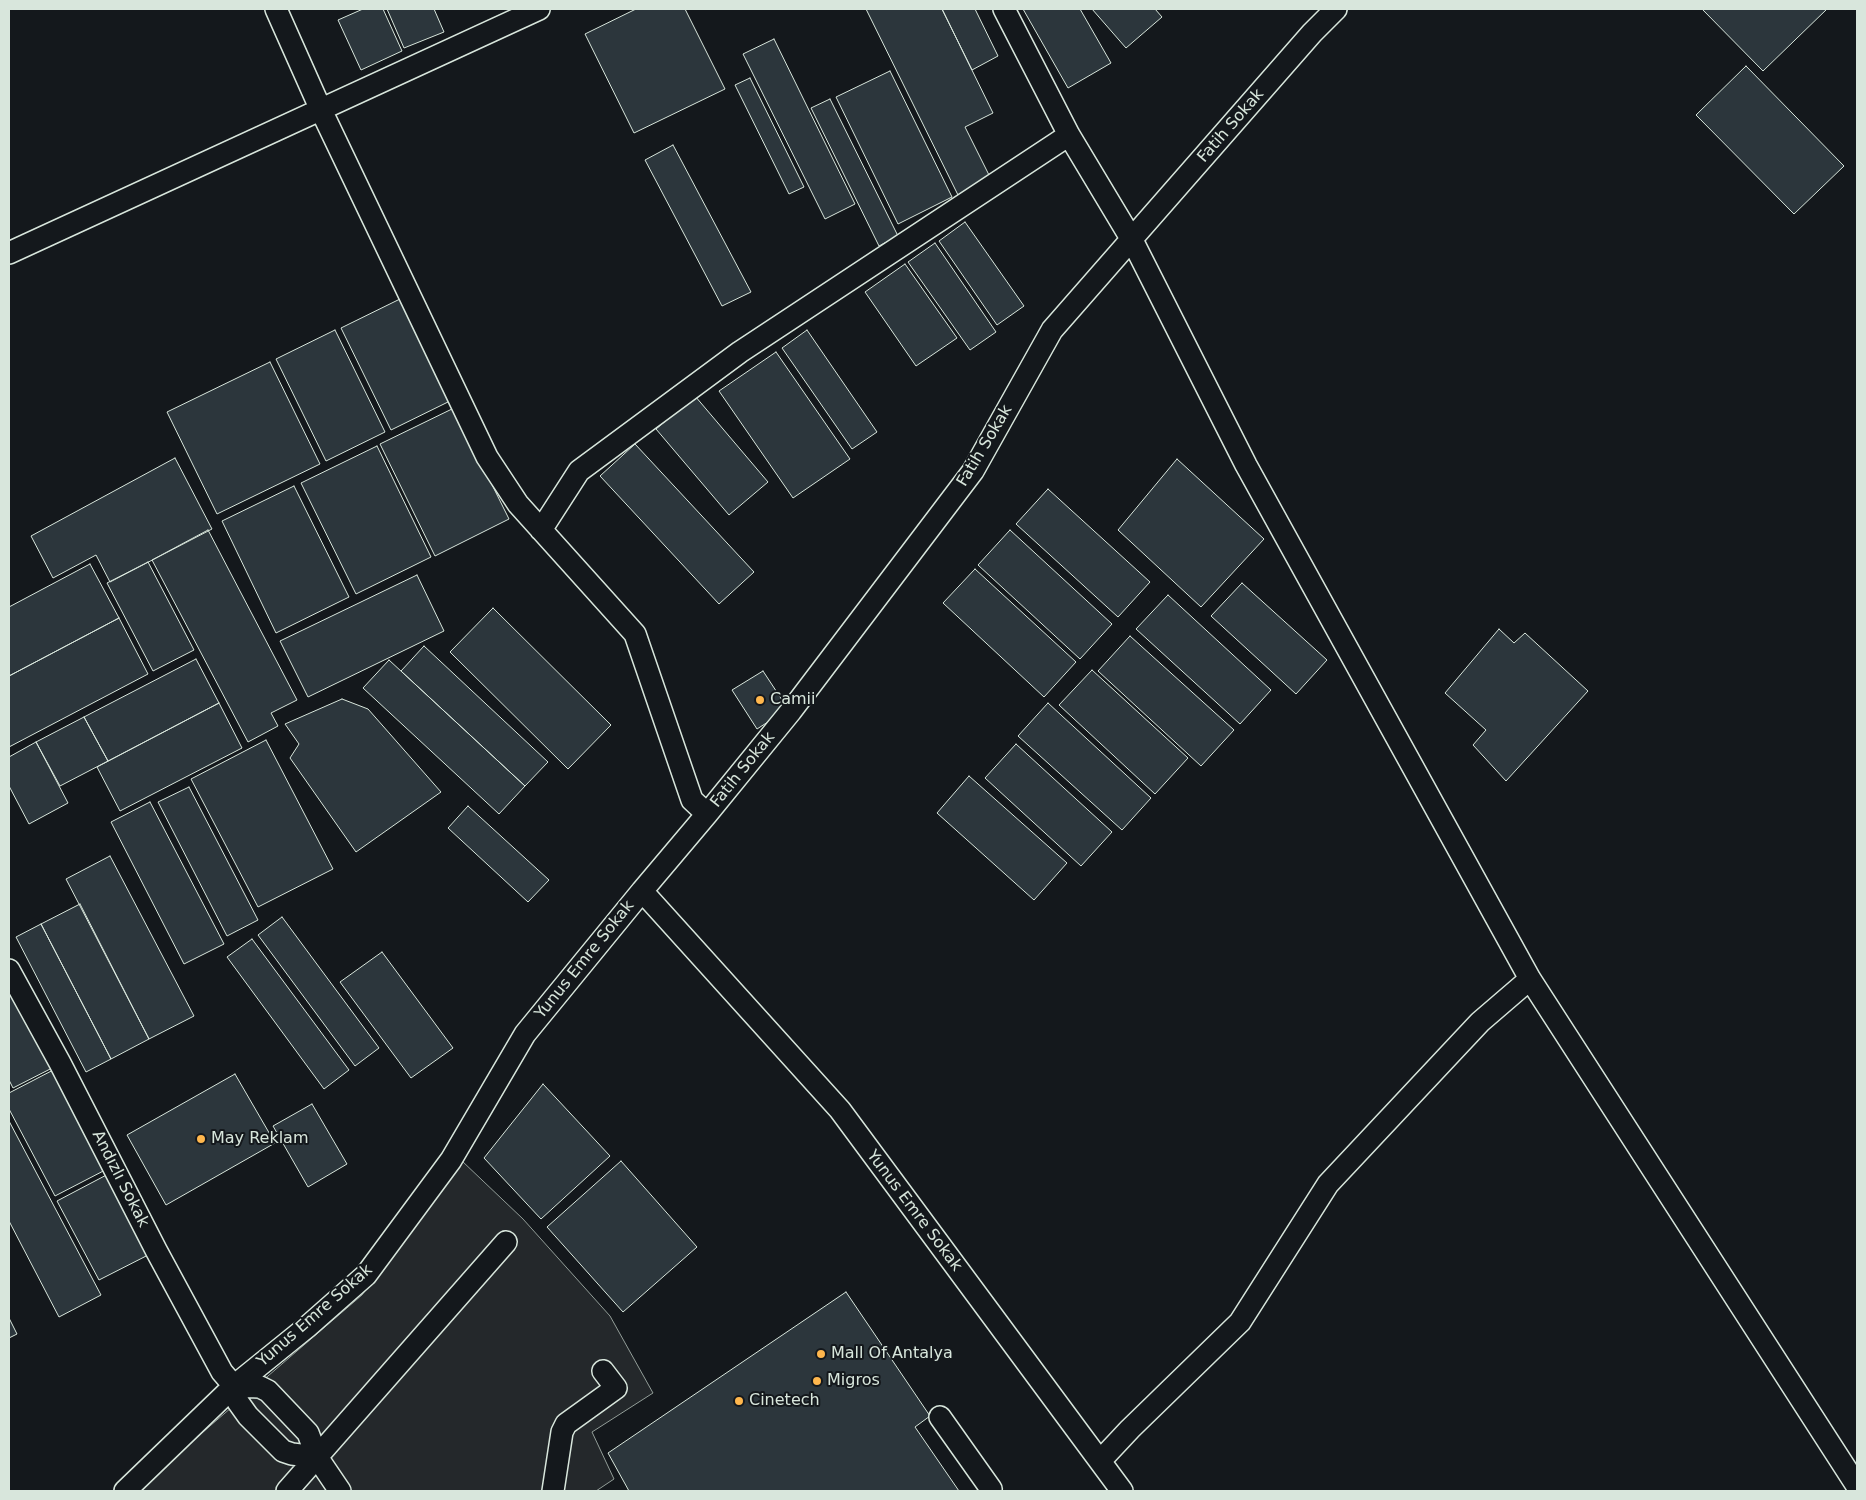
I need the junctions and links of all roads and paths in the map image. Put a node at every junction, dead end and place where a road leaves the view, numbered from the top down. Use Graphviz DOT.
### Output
graph roads {
  1 [pos="539,9"];
  2 [pos="1004,9"];
  3 [pos="1336,9"];
  4 [pos="284,11"];
  5 [pos="321,110"];
  6 [pos="1069,135"];
  7 [pos="1132,240"];
  8 [pos="9,253"];
  9 [pos="541,530"];
  10 [pos="707,814"];
  11 [pos="642,891"];
  12 [pos="9,970"];
  13 [pos="1530,980"];
  14 [pos="506,1242"];
  15 [pos="603,1371"];
  16 [pos="234,1386"];
  17 [pos="940,1417"];
  18 [pos="317,1457"];
  19 [pos="1100,1461"];
  20 [pos="1857,1486"];
  21 [pos="125,1491"];
  22 [pos="286,1491"];
  23 [pos="340,1491"];
  24 [pos="552,1491"];
  25 [pos="990,1491"];
  26 [pos="1122,1491"];
  1 -- 5 [label="street"];
  2 -- 6 [label="street"];
  3 -- 7 [label="street, Fatih Sokak"];
  4 -- 5 [label="street"];
  5 -- 8 [label="street"];
  5 -- 9 [label="street"];
  6 -- 7 [label="street"];
  6 -- 9 [label="street"];
  7 -- 10 [label="street, Fatih Sokak"];
  7 -- 13 [label="street"];
  9 -- 10 [label="street"];
  10 -- 11 [label="street, Fatih Sokak"];
  11 -- 16 [label="street, Yunus Emre Sokak"];
  11 -- 19 [label="street, Yunus Emre Sokak"];
  12 -- 16 [label="street, Andızlı Sokak"];
  13 -- 19 [label="street"];
  13 -- 20 [label="street"];
  14 -- 18 [label="street"];
  15 -- 24 [label="street"];
  16 -- 18 [label="street, Andızlı Sokak"];
  16 -- 18 [label="street"];
  16 -- 21 [label="street, Yunus Emre Sokak"];
  17 -- 25 [label="street"];
  18 -- 22 [label="street"];
  18 -- 23 [label="street"];
  19 -- 26 [label="street, Yunus Emre Sokak"];
}
